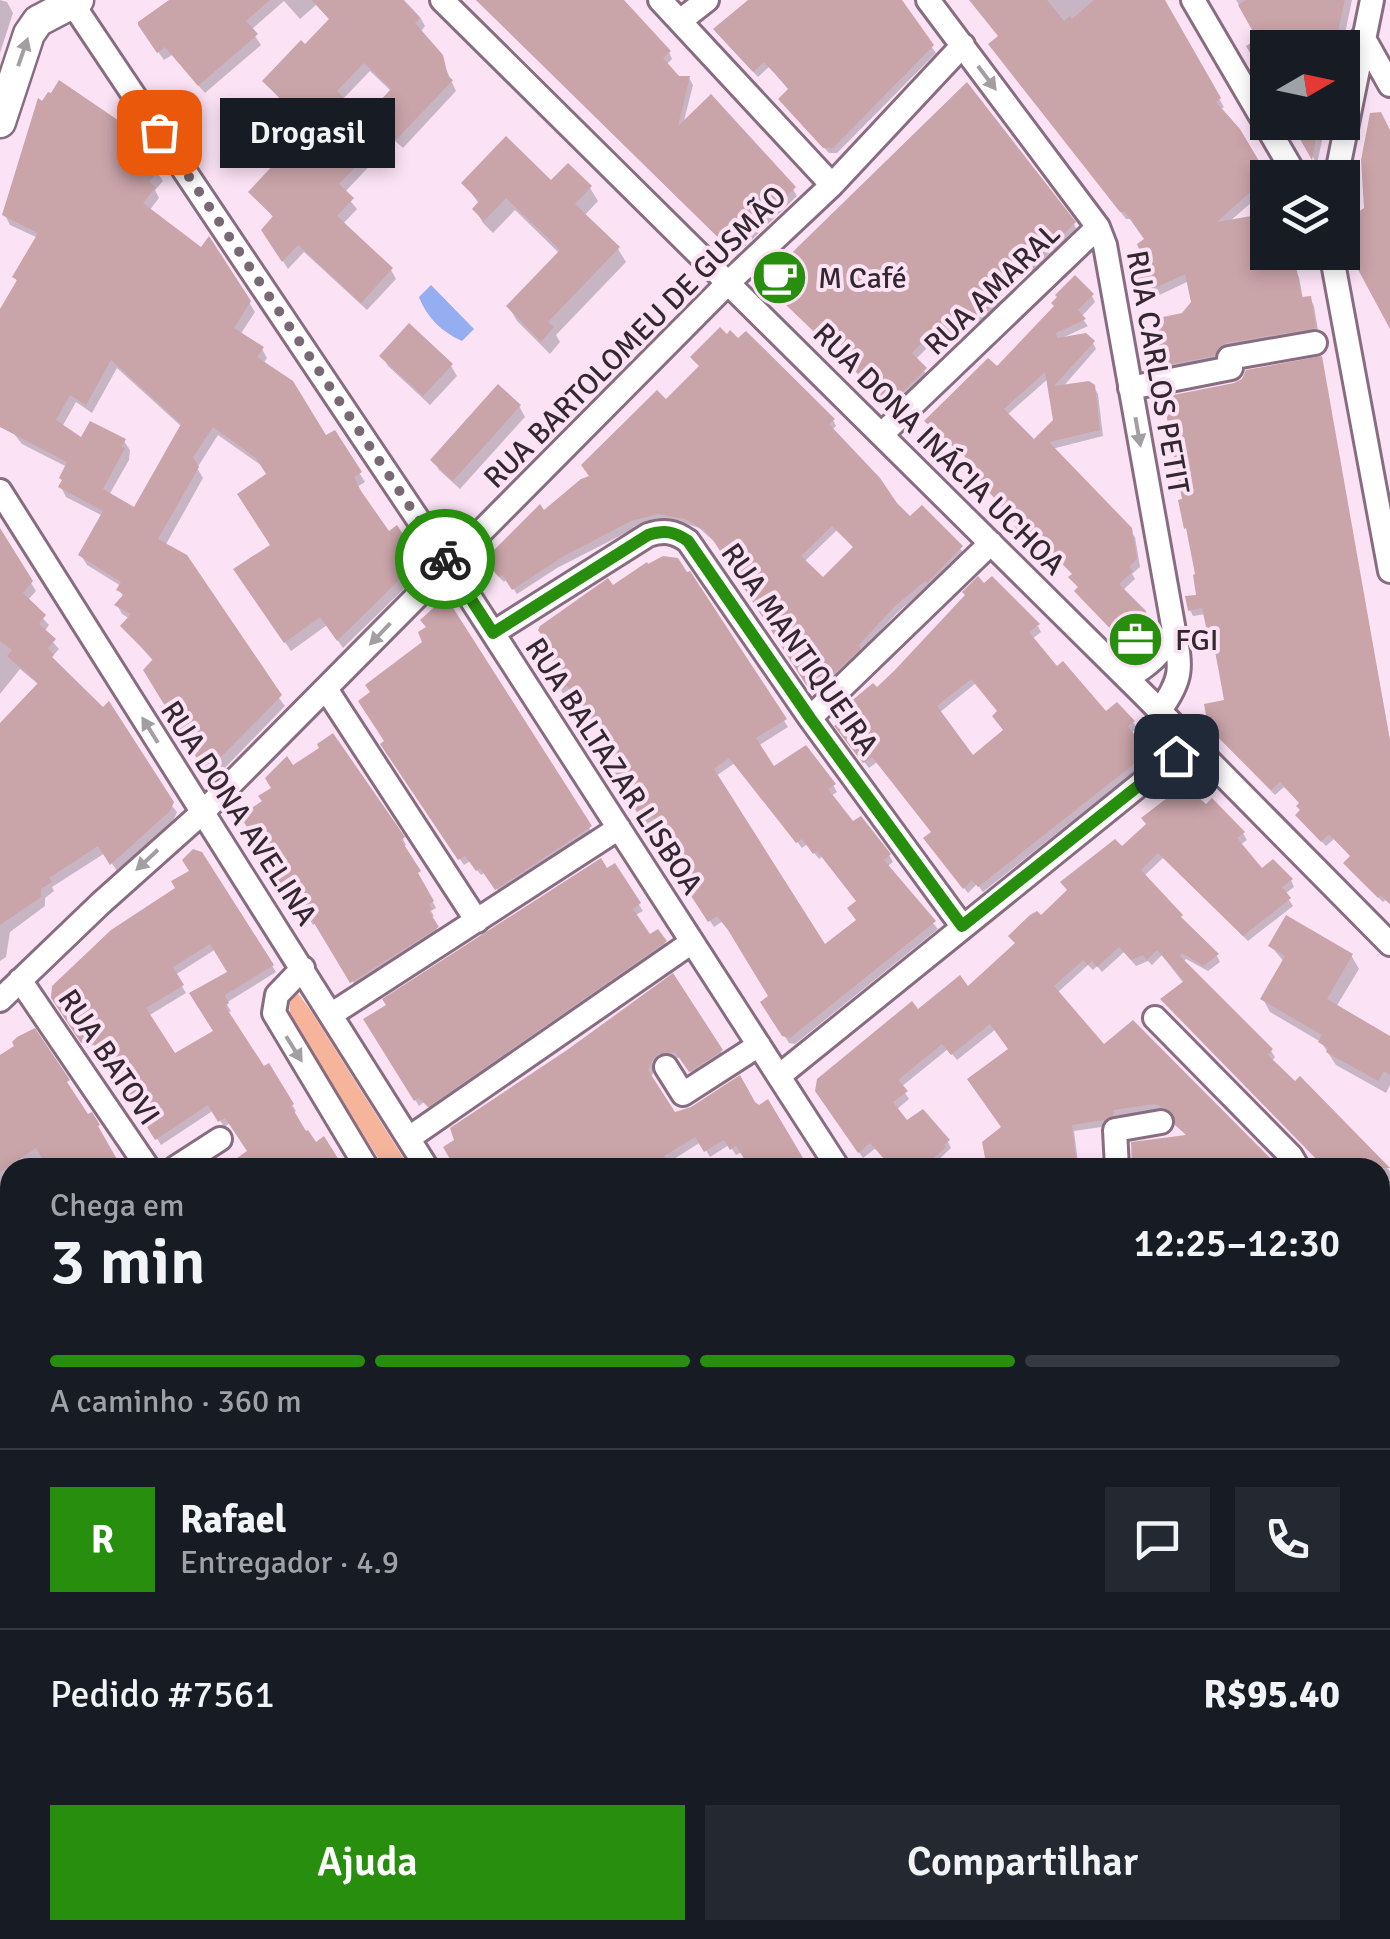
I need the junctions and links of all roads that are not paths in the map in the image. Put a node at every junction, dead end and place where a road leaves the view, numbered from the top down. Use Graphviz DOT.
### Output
graph roads {
  1 [pos="442,0"];
  2 [pos="660,0"];
  3 [pos="707,0"];
  4 [pos="928,0"];
  5 [pos="1194,0"];
  6 [pos="1372,0"];
  7 [pos="73,1"];
  8 [pos="680,22"];
  9 [pos="1364,37"];
  10 [pos="963,45"];
  11 [pos="1390,85"];
  12 [pos="0,122"];
  13 [pos="1287,160"];
  14 [pos="1340,160"];
  15 [pos="832,185"];
  16 [pos="1098,228"];
  17 [pos="1334,270"];
  18 [pos="729,282"];
  19 [pos="1315,343"];
  20 [pos="1130,388"];
  21 [pos="882,434"];
  22 [pos="0,491"];
  23 [pos="991,542"];
  24 [pos="448,564"];
  25 [pos="1390,571"];
  26 [pos="1174,631"];
  27 [pos="493,633"];
  28 [pos="1127,678"];
  29 [pos="326,689"];
  30 [pos="1160,710"];
  31 [pos="810,718"];
  32 [pos="1190,744"];
  33 [pos="203,812"];
  34 [pos="619,828"];
  35 [pos="477,921"];
  36 [pos="962,926"];
  37 [pos="692,942"];
  38 [pos="1390,944"];
  39 [pos="303,968"];
  40 [pos="20,980"];
  41 [pos="0,1000"];
  42 [pos="332,1014"];
  43 [pos="1154,1018"];
  44 [pos="759,1046"];
  45 [pos="666,1067"];
  46 [pos="779,1076"];
  47 [pos="1160,1122"];
  48 [pos="409,1138"];
  49 [pos="220,1139"];
  50 [pos="141,1158"];
  51 [pos="191,1158"];
  52 [pos="362,1158"];
  53 [pos="422,1158"];
  54 [pos="832,1158"];
  55 [pos="1116,1158"];
  56 [pos="1292,1158"];
  1 -- 18 [label="street, RUA DONA INÁCIA UCHOA"];
  2 -- 8 [label="street"];
  3 -- 8 [label="street"];
  4 -- 10 [label="street, RUA CARLOS PETIT"];
  5 -- 13 [label="street"];
  6 -- 9 [label="street"];
  12 -- 7 [label="street, one-way"];
  7 -- 24 [label="street, RUA BALTAZAR LISBOA"];
  8 -- 15 [label="street"];
  9 -- 11 [label="street"];
  9 -- 14 [label="street"];
  10 -- 15 [label="street, RUA BARTOLOMEU DE GUSMÃO"];
  10 -- 16 [label="street, RUA CARLOS PETIT, one-way"];
  15 -- 18 [label="street, RUA BARTOLOMEU DE GUSMÃO"];
  16 -- 20 [label="street, RUA CARLOS PETIT"];
  16 -- 21 [label="street, RUA AMARAL"];
  17 -- 25 [label="street"];
  18 -- 21 [label="street, RUA DONA INÁCIA UCHOA"];
  18 -- 24 [label="street, RUA BARTOLOMEU DE GUSMÃO"];
  19 -- 20 [label="street"];
  20 -- 26 [label="street, RUA CARLOS PETIT, one-way"];
  21 -- 23 [label="street, RUA DONA INÁCIA UCHOA"];
  33 -- 22 [label="street, RUA DONA AVELINA, one-way"];
  23 -- 28 [label="street, RUA DONA INÁCIA UCHOA"];
  23 -- 31 [label="street"];
  24 -- 27 [label="street, RUA BALTAZAR LISBOA"];
  24 -- 29 [label="street, RUA BARTOLOMEU DE GUSMÃO, one-way"];
  26 -- 28 [label="street"];
  26 -- 30 [label="street, RUA CARLOS PETIT"];
  27 -- 31 [label="street, RUA MANTIQUEIRA"];
  27 -- 34 [label="street, RUA BALTAZAR LISBOA"];
  28 -- 30 [label="street, RUA DONA INÁCIA UCHOA"];
  29 -- 33 [label="street, RUA BARTOLOMEU DE GUSMÃO"];
  29 -- 35 [label="street"];
  30 -- 32 [label="street, RUA DONA INÁCIA UCHOA"];
  31 -- 36 [label="street, RUA MANTIQUEIRA"];
  32 -- 36 [label="street"];
  32 -- 38 [label="street, RUA DONA INÁCIA UCHOA"];
  33 -- 39 [label="street, RUA DONA AVELINA"];
  33 -- 40 [label="street, RUA BARTOLOMEU DE GUSMÃO, one-way"];
  34 -- 35 [label="street"];
  34 -- 37 [label="street, RUA BALTAZAR LISBOA"];
  35 -- 42 [label="street"];
  36 -- 46 [label="street"];
  37 -- 44 [label="street, RUA BALTAZAR LISBOA"];
  37 -- 48 [label="street"];
  39 -- 42 [label="street, RUA DONA AVELINA"];
  39 -- 52 [label="street, one-way"];
  40 -- 41 [label="street, RUA BARTOLOMEU DE GUSMÃO"];
  40 -- 50 [label="street, RUA BATOVI"];
  42 -- 48 [label="street, RUA DONA AVELINA"];
  43 -- 56 [label="street"];
  44 -- 45 [label="street"];
  44 -- 46 [label="street, RUA BALTAZAR LISBOA"];
  46 -- 54 [label="street, RUA BALTAZAR LISBOA"];
  47 -- 55 [label="street"];
  48 -- 53 [label="street, RUA DONA AVELINA"];
  49 -- 51 [label="street"];
}
